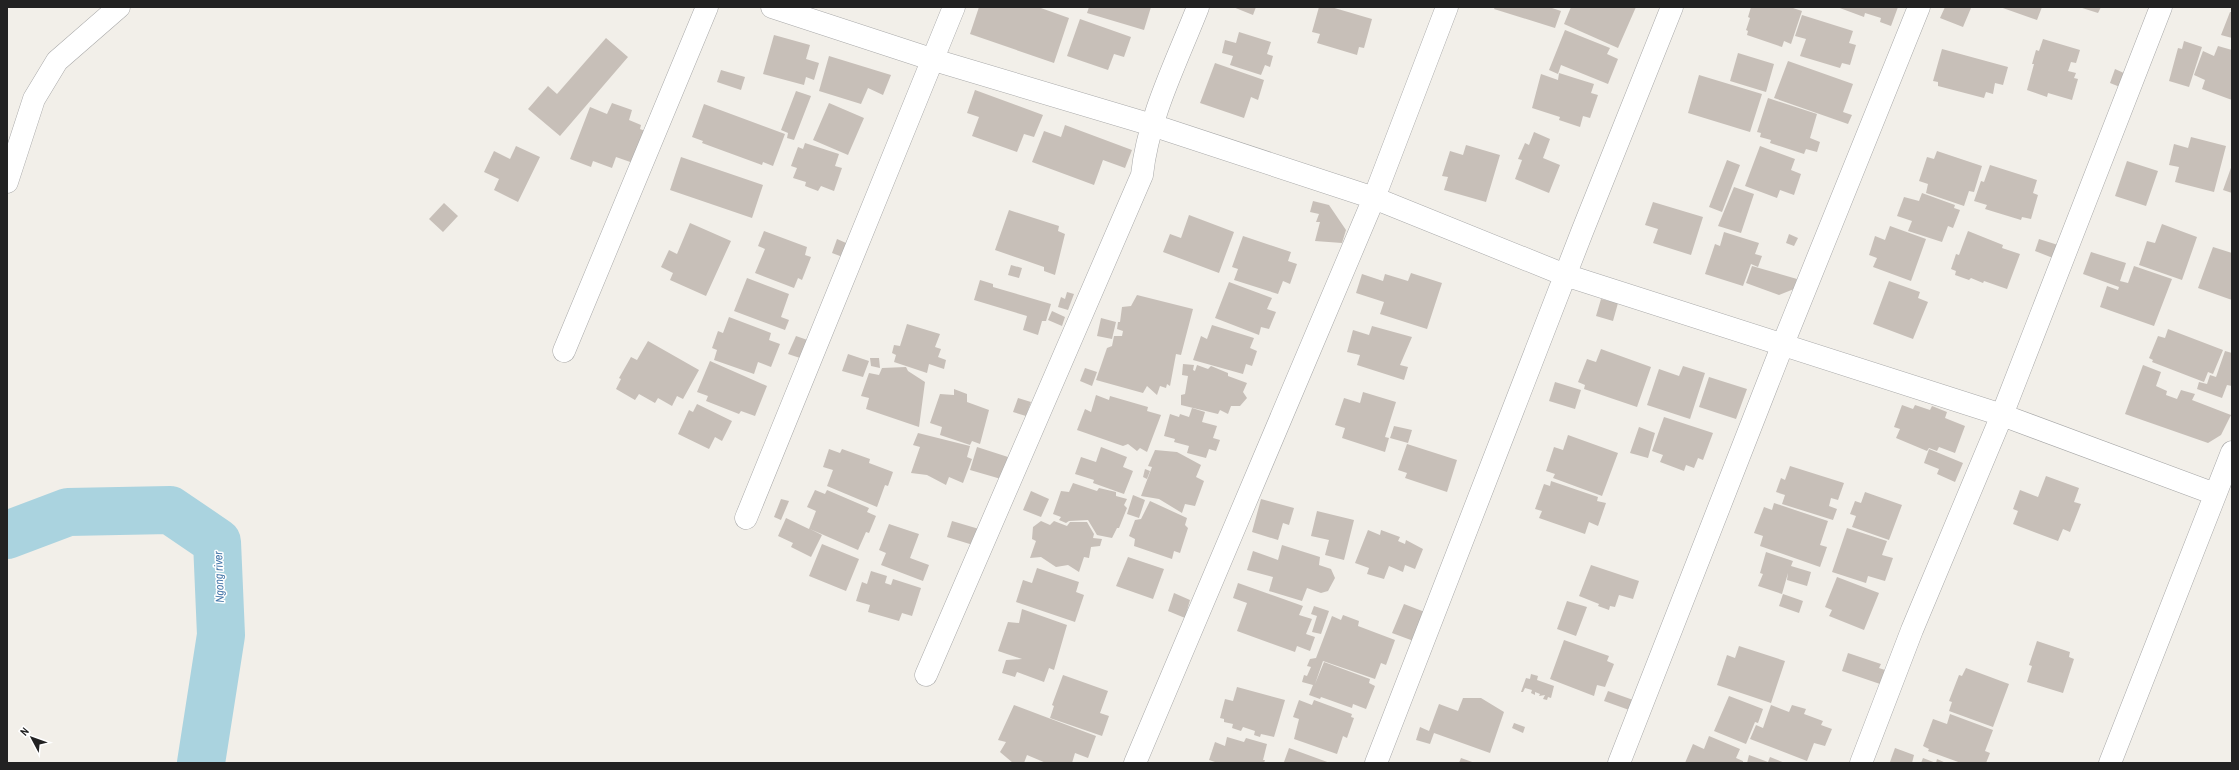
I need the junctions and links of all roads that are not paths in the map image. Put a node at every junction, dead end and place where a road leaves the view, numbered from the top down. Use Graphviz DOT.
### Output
graph roads {
  1 [pos="119,7"];
  2 [pos="707,7"];
  3 [pos="772,7"];
  4 [pos="954,7"];
  5 [pos="1198,7"];
  6 [pos="1447,7"];
  7 [pos="1672,7"];
  8 [pos="1919,7"];
  9 [pos="2161,7"];
  10 [pos="934,60"];
  11 [pos="1152,125"];
  12 [pos="7,182"];
  13 [pos="1374,198"];
  14 [pos="1565,275"];
  15 [pos="1783,344"];
  16 [pos="564,351"];
  17 [pos="2002,415"];
  18 [pos="2232,452"];
  19 [pos="2215,494"];
  20 [pos="746,518"];
  21 [pos="926,675"];
  22 [pos="1136,763"];
  23 [pos="1376,763"];
  24 [pos="1619,763"];
  25 [pos="1861,763"];
  26 [pos="2110,763"];
  1 -- 12 [label="street"];
  2 -- 16 [label="street"];
  3 -- 10 [label="street"];
  4 -- 10 [label="street"];
  5 -- 11 [label="street"];
  6 -- 13 [label="street"];
  7 -- 14 [label="street"];
  8 -- 15 [label="street"];
  9 -- 17 [label="street"];
  10 -- 11 [label="street"];
  10 -- 20 [label="street"];
  11 -- 13 [label="street"];
  11 -- 21 [label="street"];
  13 -- 14 [label="street"];
  13 -- 22 [label="street"];
  14 -- 15 [label="street"];
  14 -- 23 [label="street"];
  15 -- 17 [label="street"];
  15 -- 24 [label="street"];
  17 -- 19 [label="street"];
  17 -- 25 [label="street"];
  18 -- 19 [label="street"];
  19 -- 26 [label="street"];
}
